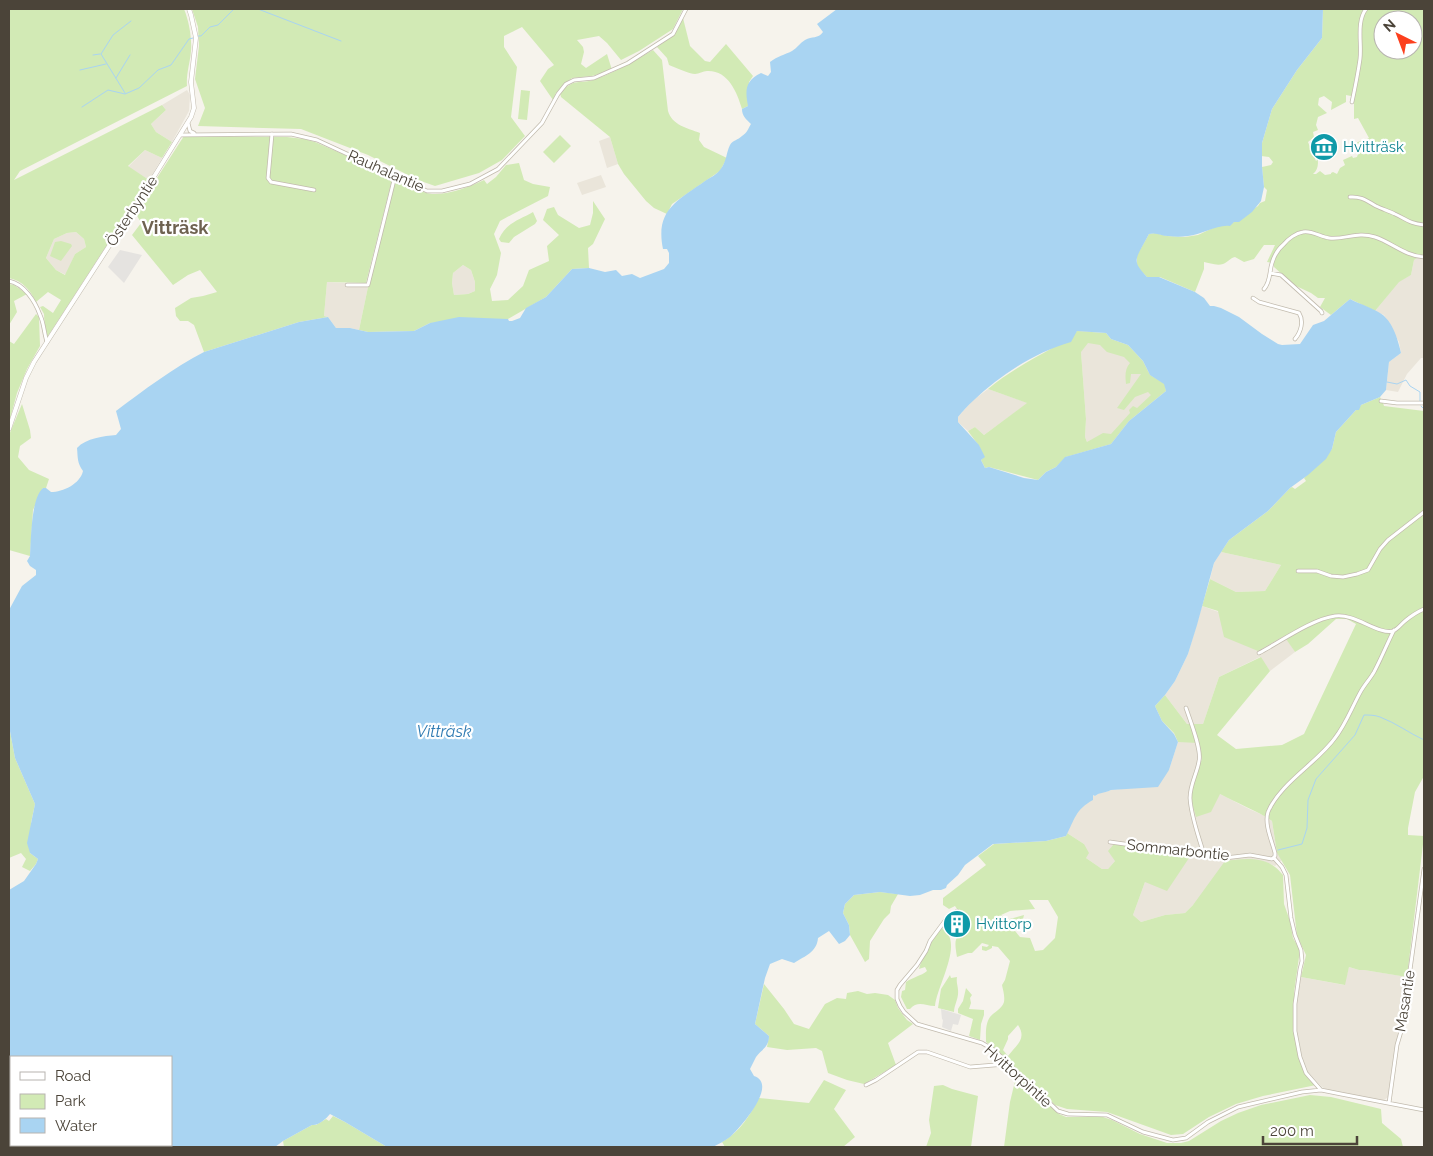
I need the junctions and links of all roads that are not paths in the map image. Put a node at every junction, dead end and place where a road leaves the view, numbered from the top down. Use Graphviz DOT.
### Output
graph roads {
  1 [pos="189,9"];
  2 [pos="686,9"];
  3 [pos="1366,9"];
  4 [pos="1352,102"];
  5 [pos="188,123"];
  6 [pos="181,134"];
  7 [pos="194,134"];
  8 [pos="272,134"];
  9 [pos="395,176"];
  10 [pos="314,190"];
  11 [pos="1350,197"];
  12 [pos="1424,225"];
  13 [pos="1424,257"];
  14 [pos="1270,273"];
  15 [pos="9,281"];
  16 [pos="347,284"];
  17 [pos="1264,288"];
  18 [pos="1253,298"];
  19 [pos="1322,314"];
  20 [pos="1295,339"];
  21 [pos="47,343"];
  22 [pos="1381,402"];
  23 [pos="1424,403"];
  24 [pos="9,429"];
  25 [pos="1424,512"];
  26 [pos="1298,571"];
  27 [pos="1424,609"];
  28 [pos="1394,630"];
  29 [pos="1259,653"];
  30 [pos="1186,708"];
  31 [pos="1110,842"];
  32 [pos="1204,855"];
  33 [pos="1274,858"];
  34 [pos="1424,869"];
  35 [pos="957,911"];
  36 [pos="1007,1063"];
  37 [pos="866,1084"];
  38 [pos="1322,1090"];
  39 [pos="1389,1103"];
  40 [pos="1424,1110"];
  1 -- 5 [label="street, Österbyntie"];
  2 -- 9 [label="street, Rauhalantie"];
  3 -- 4 [label="street"];
  5 -- 6 [label="street, Österbyntie"];
  5 -- 7 [label="street"];
  6 -- 7 [label="street, Rauhalantie"];
  6 -- 21 [label="street, Österbyntie"];
  7 -- 8 [label="street, Rauhalantie"];
  8 -- 9 [label="street, Rauhalantie"];
  8 -- 10 [label="street"];
  9 -- 16 [label="street"];
  11 -- 12 [label="street"];
  13 -- 14 [label="street"];
  14 -- 17 [label="street"];
  14 -- 19 [label="street"];
  15 -- 21 [label="street"];
  18 -- 20 [label="street"];
  21 -- 24 [label="street, Österbyntie"];
  22 -- 23 [label="street"];
  25 -- 26 [label="street"];
  27 -- 28 [label="street"];
  28 -- 29 [label="street"];
  28 -- 33 [label="street"];
  30 -- 32 [label="street"];
  31 -- 32 [label="street, Sommarbontie"];
  32 -- 33 [label="street, Sommarbontie"];
  33 -- 38 [label="street"];
  34 -- 39 [label="street, Masantie"];
  35 -- 36 [label="street, Hvittorpintie"];
  36 -- 37 [label="street"];
  36 -- 38 [label="street, Hvittorpintie"];
  38 -- 39 [label="street, Hvittorpintie"];
  39 -- 40 [label="street, Hvittorpintie"];
}
